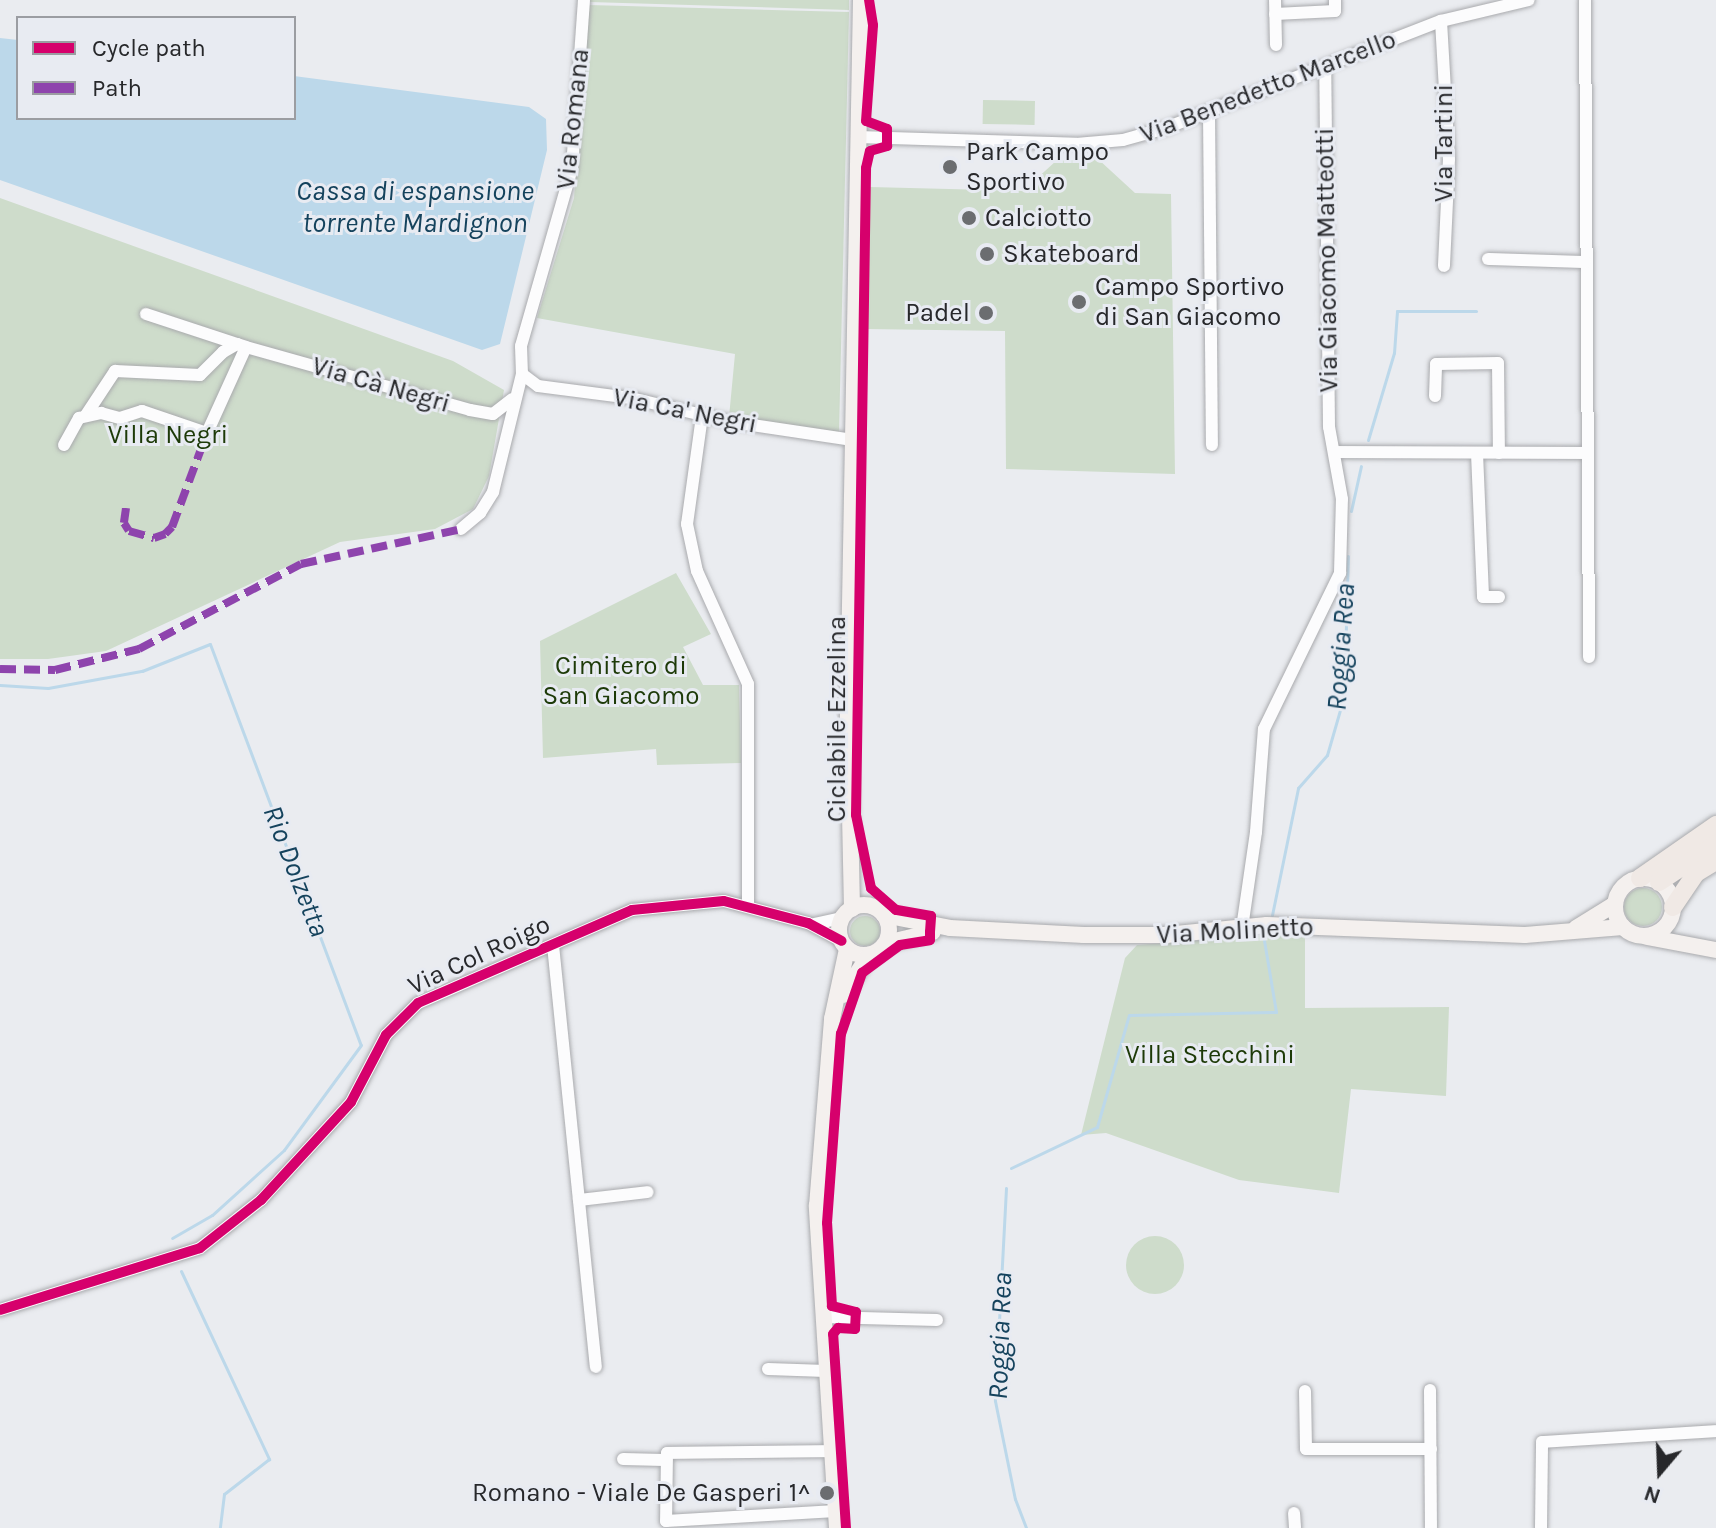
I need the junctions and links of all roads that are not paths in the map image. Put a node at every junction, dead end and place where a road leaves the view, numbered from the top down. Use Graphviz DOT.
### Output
graph roads {
  1 [pos="584,0"];
  2 [pos="861,0"];
  3 [pos="1335,0"];
  4 [pos="1529,0"];
  5 [pos="1585,0"];
  6 [pos="1275,7"];
  7 [pos="1441,21"];
  8 [pos="1276,45"];
  9 [pos="1325,67"];
  10 [pos="1209,111"];
  11 [pos="858,137"];
  12 [pos="1488,259"];
  13 [pos="1585,262"];
  14 [pos="1444,266"];
  15 [pos="146,314"];
  16 [pos="242,345"];
  17 [pos="522,374"];
  18 [pos="1435,396"];
  19 [pos="512,399"];
  20 [pos="86,415"];
  21 [pos="702,416"];
  22 [pos="853,440"];
  23 [pos="64,445"];
  24 [pos="1212,445"];
  25 [pos="1336,452"];
  26 [pos="1477,453"];
  27 [pos="1499,453"];
  28 [pos="1587,453"];
  29 [pos="461,529"];
  30 [pos="1499,597"];
  31 [pos="1589,657"];
  32 [pos="1716,825"];
  33 [pos="848,833"];
  34 [pos="1716,844"];
  35 [pos="1716,861"];
  36 [pos="1640,878"];
  37 [pos="1659,882"];
  38 [pos="1615,904"];
  39 [pos="748,905"];
  40 [pos="879,911"];
  41 [pos="847,914"];
  42 [pos="1671,914"];
  43 [pos="811,924"];
  44 [pos="1623,927"];
  45 [pos="950,928"];
  46 [pos="1242,928"];
  47 [pos="1567,933"];
  48 [pos="1639,936"];
  49 [pos="886,943"];
  50 [pos="553,945"];
  51 [pos="844,945"];
  52 [pos="1688,945"];
  53 [pos="1716,950"];
  54 [pos="869,955"];
  55 [pos="832,1019"];
  56 [pos="648,1192"];
  57 [pos="579,1200"];
  58 [pos="0,1310"];
  59 [pos="823,1317"];
  60 [pos="937,1320"];
  61 [pos="596,1367"];
  62 [pos="768,1369"];
  63 [pos="826,1371"];
  64 [pos="1430,1390"];
  65 [pos="1305,1391"];
  66 [pos="1716,1431"];
  67 [pos="1431,1449"];
  68 [pos="832,1451"];
  69 [pos="623,1459"];
  70 [pos="664,1460"];
  71 [pos="1294,1513"];
  72 [pos="837,1519"];
  73 [pos="1295,1528"];
  74 [pos="1431,1528"];
  75 [pos="1541,1528"];
  1 -- 17 [label="street, Via Romana"];
  2 -- 11 [label="main road"];
  3 -- 6 [label="street"];
  4 -- 7 [label="street, Via Benedetto Marcello"];
  5 -- 13 [label="street"];
  6 -- 8 [label="street"];
  7 -- 9 [label="street, Via Benedetto Marcello"];
  7 -- 14 [label="street, Via Tartini"];
  9 -- 10 [label="street, Via Benedetto Marcello"];
  9 -- 25 [label="street, Via Giacomo Matteotti"];
  10 -- 11 [label="street, Via Benedetto Marcello"];
  10 -- 24 [label="street"];
  11 -- 22 [label="main road"];
  12 -- 13 [label="street"];
  13 -- 28 [label="street"];
  15 -- 16 [label="street, Via Cà Negri"];
  16 -- 19 [label="street, Via Cà Negri"];
  16 -- 20 [label="street"];
  16 -- 20 [label="street"];
  17 -- 19 [label="street"];
  17 -- 21 [label="street, Via Ca' Negri"];
  18 -- 27 [label="street"];
  19 -- 29 [label="street"];
  20 -- 23 [label="street"];
  21 -- 22 [label="street, Via Ca' Negri"];
  21 -- 39 [label="street"];
  22 -- 33 [label="main road"];
  25 -- 26 [label="street"];
  25 -- 46 [label="street, Via Giacomo Matteotti"];
  26 -- 27 [label="street"];
  26 -- 30 [label="street"];
  27 -- 28 [label="street"];
  28 -- 31 [label="street"];
  32 -- 36 [label="highway"];
  33 -- 40 [label="main road"];
  33 -- 41 [label="main road"];
  34 -- 37 [label="highway"];
  35 -- 42 [label="highway"];
  36 -- 37 [label="main road"];
  36 -- 38 [label="main road"];
  37 -- 42 [label="main road"];
  38 -- 44 [label="main road"];
  38 -- 47 [label="main road"];
  39 -- 43 [label="street, Via Col Roigo"];
  39 -- 50 [label="street, Via Col Roigo"];
  40 -- 41 [label="main road"];
  40 -- 45 [label="main road, Via Molinetto"];
  40 -- 49 [label="main road"];
  41 -- 43 [label="street, Via Col Roigo"];
  41 -- 51 [label="main road"];
  42 -- 48 [label="main road"];
  42 -- 52 [label="main road"];
  43 -- 51 [label="street, Via Col Roigo"];
  44 -- 47 [label="main road, Via Molinetto"];
  44 -- 48 [label="main road"];
  45 -- 46 [label="main road, Via Molinetto"];
  45 -- 49 [label="main road, Via Molinetto"];
  46 -- 47 [label="main road, Via Molinetto"];
  48 -- 52 [label="main road"];
  49 -- 54 [label="main road"];
  50 -- 57 [label="street, Via Col Roigo"];
  50 -- 58 [label="street, Via Col Roigo"];
  51 -- 54 [label="main road"];
  51 -- 55 [label="main road"];
  52 -- 53 [label="main road"];
  54 -- 55 [label="main road"];
  55 -- 59 [label="main road"];
  56 -- 57 [label="street"];
  57 -- 61 [label="street, Via Col Roigo"];
  59 -- 60 [label="street"];
  59 -- 63 [label="main road"];
  62 -- 63 [label="street"];
  63 -- 68 [label="main road"];
  64 -- 67 [label="street"];
  65 -- 67 [label="street"];
  66 -- 75 [label="street"];
  67 -- 74 [label="street"];
  68 -- 70 [label="street"];
  68 -- 72 [label="main road"];
  69 -- 70 [label="street"];
  70 -- 72 [label="street"];
  71 -- 73 [label="street"];
}
